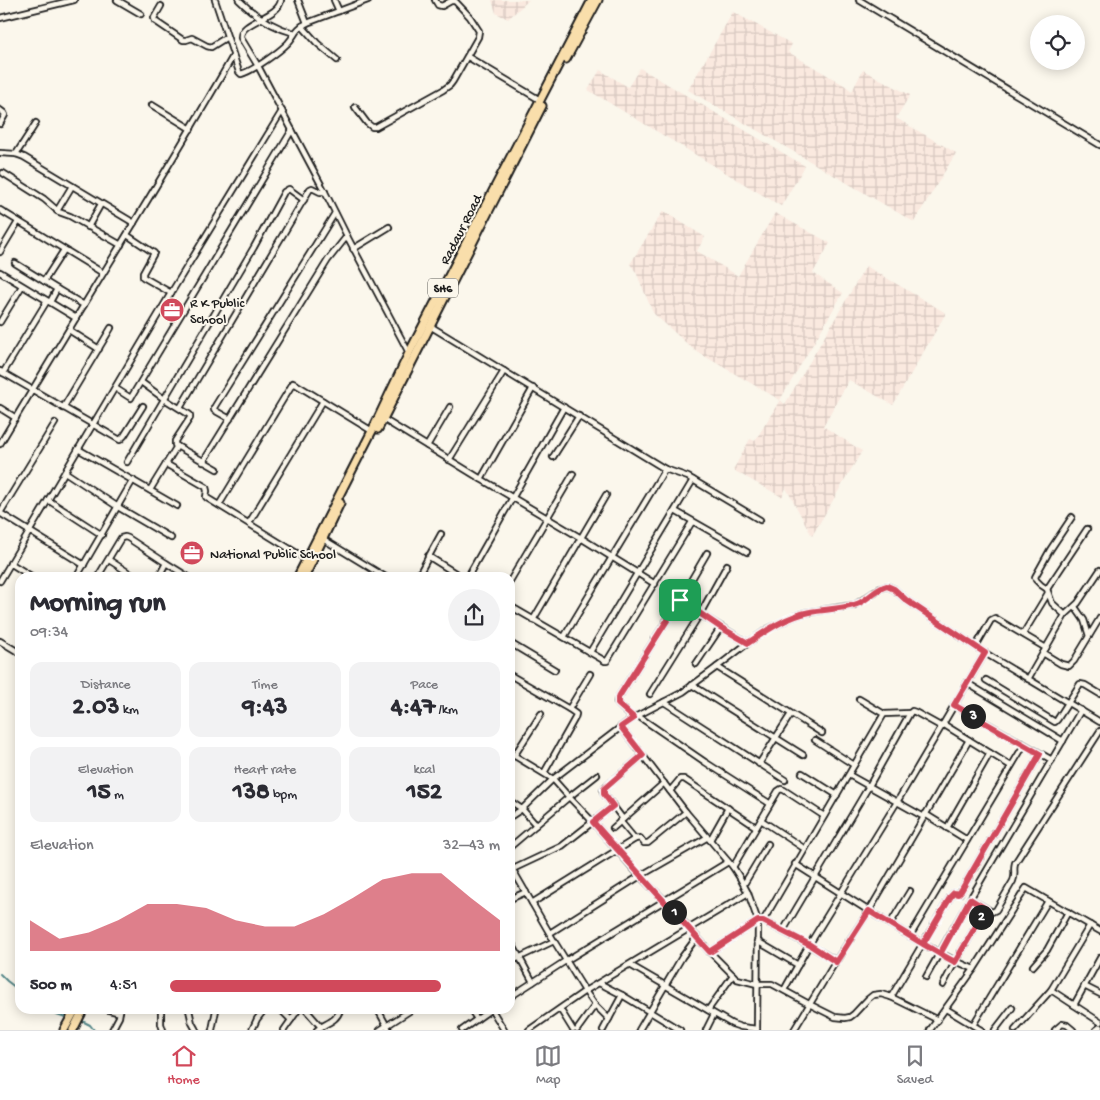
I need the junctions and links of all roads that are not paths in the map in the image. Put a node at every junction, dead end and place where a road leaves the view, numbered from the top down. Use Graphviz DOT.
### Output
graph roads {
  1 [pos="74,0"];
  2 [pos="117,0"];
  3 [pos="215,0"];
  4 [pos="239,0"];
  5 [pos="281,0"];
  6 [pos="298,0"];
  7 [pos="334,0"];
  8 [pos="368,0"];
  9 [pos="435,0"];
  10 [pos="592,0"];
  11 [pos="598,0"];
  12 [pos="859,0"];
  13 [pos="161,6"];
  14 [pos="339,11"];
  15 [pos="0,12"];
  16 [pos="141,14"];
  17 [pos="6,16"];
  18 [pos="0,18"];
  19 [pos="260,19"];
  20 [pos="304,24"];
  21 [pos="294,33"];
  22 [pos="227,37"];
  23 [pos="233,56"];
  24 [pos="468,57"];
  25 [pos="337,60"];
  26 [pos="258,66"];
  27 [pos="540,100"];
  28 [pos="152,105"];
  29 [pos="355,107"];
  30 [pos="0,110"];
  31 [pos="282,111"];
  32 [pos="36,123"];
  33 [pos="0,124"];
  34 [pos="191,129"];
  35 [pos="292,130"];
  36 [pos="1100,145"];
  37 [pos="0,152"];
  38 [pos="16,154"];
  39 [pos="3,173"];
  40 [pos="72,186"];
  41 [pos="325,192"];
  42 [pos="304,200"];
  43 [pos="101,204"];
  44 [pos="0,210"];
  45 [pos="57,211"];
  46 [pos="334,213"];
  47 [pos="18,222"];
  48 [pos="134,223"];
  49 [pos="88,227"];
  50 [pos="389,227"];
  51 [pos="127,235"];
  52 [pos="346,236"];
  53 [pos="121,245"];
  54 [pos="353,249"];
  55 [pos="64,250"];
  56 [pos="0,252"];
  57 [pos="15,262"];
  58 [pos="103,273"];
  59 [pos="2,274"];
  60 [pos="44,281"];
  61 [pos="0,282"];
  62 [pos="22,286"];
  63 [pos="57,288"];
  64 [pos="171,293"];
  65 [pos="48,302"];
  66 [pos="84,304"];
  67 [pos="76,318"];
  68 [pos="0,322"];
  69 [pos="430,326"];
  70 [pos="112,328"];
  71 [pos="69,330"];
  72 [pos="99,349"];
  73 [pos="409,353"];
  74 [pos="2,372"];
  75 [pos="504,372"];
  76 [pos="140,382"];
  77 [pos="115,388"];
  78 [pos="533,388"];
  79 [pos="32,390"];
  80 [pos="163,398"];
  81 [pos="323,401"];
  82 [pos="142,406"];
  83 [pos="450,407"];
  84 [pos="564,407"];
  85 [pos="0,408"];
  86 [pos="63,408"];
  87 [pos="180,408"];
  88 [pos="579,416"];
  89 [pos="16,418"];
  90 [pos="230,419"];
  91 [pos="383,419"];
  92 [pos="55,423"];
  93 [pos="93,425"];
  94 [pos="0,430"];
  95 [pos="372,431"];
  96 [pos="6,434"];
  97 [pos="0,444"];
  98 [pos="178,446"];
  99 [pos="427,446"];
  100 [pos="78,449"];
  101 [pos="553,458"];
  102 [pos="449,460"];
  103 [pos="127,462"];
  104 [pos="204,462"];
  105 [pos="166,464"];
  106 [pos="217,469"];
  107 [pos="666,469"];
  108 [pos="65,472"];
  109 [pos="573,474"];
  110 [pos="481,479"];
  111 [pos="133,480"];
  112 [pos="693,480"];
  113 [pos="150,490"];
  114 [pos="606,495"];
  115 [pos="513,497"];
  116 [pos="48,500"];
  117 [pos="219,505"];
  118 [pos="177,506"];
  119 [pos="118,507"];
  120 [pos="675,511"];
  121 [pos="0,513"];
  122 [pos="1072,517"];
  123 [pos="547,518"];
  124 [pos="760,520"];
  125 [pos="692,522"];
  126 [pos="249,523"];
  127 [pos="1087,529"];
  128 [pos="30,531"];
  129 [pos="441,534"];
  130 [pos="102,535"];
  131 [pos="171,538"];
  132 [pos="581,538"];
  133 [pos="323,539"];
  134 [pos="747,552"];
  135 [pos="707,553"];
  136 [pos="428,556"];
  137 [pos="613,557"];
  138 [pos="109,560"];
  139 [pos="309,560"];
  140 [pos="10,563"];
  141 [pos="166,563"];
  142 [pos="84,565"];
  143 [pos="727,565"];
  144 [pos="1100,570"];
  145 [pos="24,572"];
  146 [pos="80,572"];
  147 [pos="101,572"];
  148 [pos="128,572"];
  149 [pos="161,572"];
  150 [pos="180,572"];
  151 [pos="301,572"];
  152 [pos="306,572"];
  153 [pos="377,572"];
  154 [pos="420,572"];
  155 [pos="455,572"];
  156 [pos="469,572"];
  157 [pos="515,572"];
  158 [pos="638,572"];
  159 [pos="0,580"];
  160 [pos="655,584"];
  161 [pos="1048,591"];
  162 [pos="680,600"];
  163 [pos="1075,607"];
  164 [pos="515,609"];
  165 [pos="700,614"];
  166 [pos="1065,615"];
  167 [pos="1100,618"];
  168 [pos="533,620"];
  169 [pos="720,627"];
  170 [pos="1023,634"];
  171 [pos="1089,636"];
  172 [pos="564,637"];
  173 [pos="0,641"];
  174 [pos="748,643"];
  175 [pos="976,646"];
  176 [pos="515,647"];
  177 [pos="1046,648"];
  178 [pos="15,650"];
  179 [pos="590,652"];
  180 [pos="985,653"];
  181 [pos="1044,653"];
  182 [pos="696,664"];
  183 [pos="717,667"];
  184 [pos="555,670"];
  185 [pos="590,674"];
  186 [pos="515,678"];
  187 [pos="1028,679"];
  188 [pos="986,680"];
  189 [pos="967,683"];
  190 [pos="692,686"];
  191 [pos="650,694"];
  192 [pos="1100,694"];
  193 [pos="859,699"];
  194 [pos="664,702"];
  195 [pos="1068,703"];
  196 [pos="954,705"];
  197 [pos="569,709"];
  198 [pos="1081,710"];
  199 [pos="910,712"];
  200 [pos="541,714"];
  201 [pos="791,714"];
  202 [pos="884,714"];
  203 [pos="636,717"];
  204 [pos="1100,722"];
  205 [pos="942,726"];
  206 [pos="621,727"];
  207 [pos="1100,731"];
  208 [pos="822,733"];
  209 [pos="775,738"];
  210 [pos="815,740"];
  211 [pos="969,740"];
  212 [pos="1063,741"];
  213 [pos="1024,745"];
  214 [pos="515,751"];
  215 [pos="990,753"];
  216 [pos="1040,754"];
  217 [pos="643,755"];
  218 [pos="803,756"];
  219 [pos="515,757"];
  220 [pos="1052,760"];
  221 [pos="759,764"];
  222 [pos="854,765"];
  223 [pos="1011,766"];
  224 [pos="544,773"];
  225 [pos="802,773"];
  226 [pos="598,775"];
  227 [pos="849,775"];
  228 [pos="553,779"];
  229 [pos="785,780"];
  230 [pos="664,782"];
  231 [pos="869,786"];
  232 [pos="670,791"];
  233 [pos="837,795"];
  234 [pos="569,797"];
  235 [pos="897,802"];
  236 [pos="770,803"];
  237 [pos="515,804"];
  238 [pos="613,806"];
  239 [pos="728,808"];
  240 [pos="522,809"];
  241 [pos="686,812"];
  242 [pos="515,814"];
  243 [pos="824,816"];
  244 [pos="924,816"];
  245 [pos="622,820"];
  246 [pos="760,820"];
  247 [pos="593,822"];
  248 [pos="536,825"];
  249 [pos="756,827"];
  250 [pos="613,828"];
  251 [pos="947,828"];
  252 [pos="709,838"];
  253 [pos="636,839"];
  254 [pos="967,840"];
  255 [pos="515,843"];
  256 [pos="768,844"];
  257 [pos="805,849"];
  258 [pos="618,850"];
  259 [pos="728,862"];
  260 [pos="795,864"];
  261 [pos="515,866"];
  262 [pos="733,867"];
  263 [pos="515,872"];
  264 [pos="640,876"];
  265 [pos="814,876"];
  266 [pos="744,884"];
  267 [pos="910,891"];
  268 [pos="526,892"];
  269 [pos="842,893"];
  270 [pos="748,894"];
  271 [pos="515,897"];
  272 [pos="970,899"];
  273 [pos="665,901"];
  274 [pos="1048,901"];
  275 [pos="532,903"];
  276 [pos="986,909"];
  277 [pos="869,911"];
  278 [pos="1068,912"];
  279 [pos="760,921"];
  280 [pos="890,924"];
  281 [pos="1090,925"];
  282 [pos="689,929"];
  283 [pos="783,931"];
  284 [pos="1100,931"];
  285 [pos="550,933"];
  286 [pos="910,936"];
  287 [pos="697,937"];
  288 [pos="554,941"];
  289 [pos="757,942"];
  290 [pos="923,944"];
  291 [pos="810,945"];
  292 [pos="515,949"];
  293 [pos="710,952"];
  294 [pos="940,954"];
  295 [pos="520,958"];
  296 [pos="1100,958"];
  297 [pos="515,960"];
  298 [pos="567,960"];
  299 [pos="836,962"];
  300 [pos="955,962"];
  301 [pos="630,965"];
  302 [pos="798,965"];
  303 [pos="1098,965"];
  304 [pos="1033,966"];
  305 [pos="974,970"];
  306 [pos="733,976"];
  307 [pos="926,977"];
  308 [pos="533,982"];
  309 [pos="599,983"];
  310 [pos="757,984"];
  311 [pos="943,985"];
  312 [pos="665,986"];
  313 [pos="1084,986"];
  314 [pos="784,990"];
  315 [pos="1051,990"];
  316 [pos="585,991"];
  317 [pos="515,994"];
  318 [pos="1100,994"];
  319 [pos="622,995"];
  320 [pos="891,997"];
  321 [pos="809,1004"];
  322 [pos="595,1005"];
  323 [pos="1074,1005"];
  324 [pos="946,1008"];
  325 [pos="1012,1008"];
  326 [pos="560,1009"];
  327 [pos="708,1010"];
  328 [pos="650,1012"];
  329 [pos="77,1014"];
  330 [pos="120,1014"];
  331 [pos="161,1014"];
  332 [pos="189,1014"];
  333 [pos="215,1014"];
  334 [pos="261,1014"];
  335 [pos="285,1014"];
  336 [pos="295,1014"];
  337 [pos="309,1014"];
  338 [pos="338,1014"];
  339 [pos="380,1014"];
  340 [pos="406,1014"];
  341 [pos="474,1014"];
  342 [pos="485,1014"];
  343 [pos="494,1014"];
  344 [pos="714,1014"];
  345 [pos="477,1019"];
  346 [pos="609,1019"];
  347 [pos="291,1020"];
  348 [pos="938,1020"];
  349 [pos="1100,1022"];
  350 [pos="72,1026"];
  351 [pos="973,1026"];
  352 [pos="1100,1027"];
  353 [pos="253,1028"];
  354 [pos="319,1028"];
  355 [pos="387,1028"];
  356 [pos="64,1030"];
  357 [pos="112,1030"];
  358 [pos="163,1030"];
  359 [pos="196,1030"];
  360 [pos="212,1030"];
  361 [pos="260,1030"];
  362 [pos="284,1030"];
  363 [pos="380,1030"];
  364 [pos="462,1030"];
  365 [pos="504,1030"];
  366 [pos="529,1030"];
  367 [pos="573,1030"];
  368 [pos="577,1030"];
  369 [pos="602,1030"];
  370 [pos="639,1030"];
  371 [pos="680,1030"];
  372 [pos="706,1030"];
  373 [pos="757,1030"];
  374 [pos="794,1030"];
  375 [pos="930,1030"];
  376 [pos="980,1030"];
  377 [pos="995,1030"];
  378 [pos="1015,1030"];
  379 [pos="1055,1030"];
  380 [pos="1073,1030"];
  381 [pos="1096,1030"];
  1 -- 17 [label="street"];
  2 -- 16 [label="street"];
  3 -- 22 [label="street"];
  4 -- 19 [label="street"];
  5 -- 19 [label="street"];
  6 -- 20 [label="street"];
  7 -- 14 [label="street"];
  8 -- 14 [label="street"];
  9 -- 24 [label="street"];
  10 -- 27 [label="main road, Radaur Road / SH6"];
  11 -- 69 [label="main road, Radaur Road / SH6"];
  12 -- 36 [label="street"];
  13 -- 22 [label="street"];
  14 -- 20 [label="street"];
  15 -- 17 [label="street"];
  17 -- 18 [label="street"];
  19 -- 21 [label="street"];
  19 -- 26 [label="street"];
  20 -- 21 [label="street"];
  20 -- 25 [label="street"];
  21 -- 26 [label="street"];
  22 -- 23 [label="street"];
  23 -- 26 [label="street"];
  23 -- 34 [label="street"];
  24 -- 27 [label="street"];
  24 -- 29 [label="street"];
  26 -- 31 [label="street"];
  27 -- 73 [label="main road, Radaur Road / SH6"];
  28 -- 34 [label="street"];
  30 -- 33 [label="street"];
  31 -- 35 [label="street"];
  31 -- 64 [label="street"];
  32 -- 38 [label="street"];
  34 -- 48 [label="street"];
  35 -- 41 [label="street"];
  35 -- 76 [label="street"];
  37 -- 38 [label="street"];
  38 -- 40 [label="street"];
  39 -- 45 [label="street"];
  40 -- 43 [label="street"];
  40 -- 45 [label="street"];
  41 -- 42 [label="street"];
  41 -- 46 [label="street"];
  42 -- 80 [label="street"];
  42 -- 87 [label="street"];
  43 -- 48 [label="street"];
  43 -- 49 [label="street"];
  44 -- 47 [label="street"];
  45 -- 49 [label="street"];
  46 -- 52 [label="street"];
  46 -- 90 [label="street"];
  47 -- 55 [label="street"];
  47 -- 56 [label="street"];
  48 -- 51 [label="street"];
  49 -- 53 [label="street"];
  50 -- 54 [label="street"];
  51 -- 53 [label="street"];
  51 -- 64 [label="street"];
  52 -- 54 [label="street"];
  52 -- 90 [label="street"];
  53 -- 58 [label="street"];
  54 -- 73 [label="street"];
  55 -- 58 [label="street"];
  55 -- 60 [label="street"];
  57 -- 60 [label="street"];
  58 -- 66 [label="street"];
  59 -- 61 [label="street"];
  59 -- 62 [label="street"];
  60 -- 63 [label="street"];
  62 -- 65 [label="street"];
  62 -- 68 [label="street"];
  63 -- 65 [label="street"];
  63 -- 66 [label="street"];
  64 -- 77 [label="street"];
  65 -- 67 [label="street"];
  65 -- 74 [label="street"];
  66 -- 67 [label="street"];
  67 -- 71 [label="street"];
  69 -- 75 [label="street"];
  69 -- 91 [label="main road, Radaur Road / SH6"];
  70 -- 72 [label="street"];
  71 -- 72 [label="street"];
  71 -- 79 [label="street"];
  72 -- 86 [label="street"];
  73 -- 95 [label="main road, Radaur Road / SH6"];
  74 -- 79 [label="street"];
  75 -- 78 [label="street"];
  75 -- 102 [label="street"];
  76 -- 77 [label="street"];
  76 -- 80 [label="street"];
  77 -- 93 [label="street"];
  78 -- 84 [label="street"];
  78 -- 110 [label="street"];
  79 -- 86 [label="street"];
  79 -- 89 [label="street"];
  80 -- 87 [label="street"];
  80 -- 103 [label="street"];
  81 -- 95 [label="street"];
  81 -- 117 [label="street"];
  81 -- 126 [label="street"];
  82 -- 93 [label="street"];
  83 -- 99 [label="street"];
  84 -- 88 [label="street"];
  84 -- 115 [label="street"];
  85 -- 89 [label="street"];
  86 -- 93 [label="street"];
  87 -- 98 [label="street"];
  88 -- 101 [label="street"];
  88 -- 107 [label="street"];
  89 -- 96 [label="street"];
  90 -- 104 [label="street"];
  91 -- 99 [label="street"];
  91 -- 133 [label="main road, Radaur Road / SH6"];
  92 -- 121 [label="street"];
  93 -- 100 [label="street"];
  94 -- 96 [label="street"];
  95 -- 139 [label="main road, Radaur Road / SH6"];
  96 -- 97 [label="street"];
  98 -- 104 [label="street"];
  98 -- 105 [label="street"];
  99 -- 102 [label="street"];
  100 -- 108 [label="street"];
  100 -- 111 [label="street"];
  102 -- 110 [label="street"];
  104 -- 106 [label="street"];
  105 -- 113 [label="street"];
  105 -- 117 [label="street"];
  107 -- 112 [label="street"];
  107 -- 137 [label="street"];
  108 -- 116 [label="street"];
  108 -- 119 [label="street"];
  109 -- 123 [label="street"];
  110 -- 115 [label="street"];
  111 -- 113 [label="street"];
  111 -- 119 [label="street"];
  112 -- 120 [label="street"];
  112 -- 124 [label="street"];
  113 -- 118 [label="street"];
  114 -- 132 [label="street"];
  115 -- 123 [label="street"];
  115 -- 156 [label="street"];
  116 -- 128 [label="street"];
  116 -- 130 [label="street"];
  117 -- 126 [label="street"];
  119 -- 130 [label="street"];
  119 -- 131 [label="street"];
  120 -- 125 [label="street"];
  120 -- 158 [label="street"];
  121 -- 128 [label="street"];
  122 -- 161 [label="street"];
  123 -- 132 [label="street"];
  123 -- 157 [label="street"];
  125 -- 134 [label="street"];
  125 -- 160 [label="street"];
  126 -- 139 [label="street"];
  127 -- 161 [label="street"];
  128 -- 140 [label="street"];
  128 -- 142 [label="street"];
  129 -- 136 [label="street"];
  130 -- 142 [label="street"];
  132 -- 137 [label="street"];
  132 -- 168 [label="street"];
  133 -- 139 [label="main road, Radaur Road / SH6"];
  133 -- 153 [label="street"];
  135 -- 162 [label="street"];
  136 -- 154 [label="street"];
  136 -- 155 [label="street"];
  137 -- 158 [label="street"];
  137 -- 172 [label="street"];
  138 -- 141 [label="street"];
  138 -- 147 [label="street"];
  138 -- 148 [label="street"];
  139 -- 151 [label="main road, Radaur Road / SH6"];
  139 -- 152 [label="main road, Radaur Road / SH6"];
  140 -- 145 [label="street"];
  140 -- 159 [label="street"];
  141 -- 149 [label="street"];
  141 -- 150 [label="street"];
  142 -- 146 [label="street"];
  143 -- 165 [label="street"];
  144 -- 163 [label="street"];
  158 -- 160 [label="street"];
  158 -- 179 [label="street"];
  160 -- 179 [label="street"];
  161 -- 166 [label="street"];
  161 -- 170 [label="street"];
  162 -- 165 [label="street"];
  162 -- 203 [label="street"];
  163 -- 166 [label="street"];
  163 -- 171 [label="street"];
  164 -- 168 [label="street"];
  165 -- 169 [label="street"];
  165 -- 191 [label="street"];
  166 -- 177 [label="street"];
  167 -- 171 [label="street"];
  168 -- 172 [label="street"];
  169 -- 174 [label="street"];
  169 -- 182 [label="street"];
  170 -- 175 [label="street"];
  170 -- 177 [label="street"];
  171 -- 181 [label="street"];
  172 -- 179 [label="street"];
  173 -- 178 [label="street"];
  174 -- 175 [label="street"];
  174 -- 183 [label="street"];
  175 -- 180 [label="street"];
  176 -- 184 [label="street"];
  177 -- 181 [label="street"];
  180 -- 187 [label="street"];
  180 -- 189 [label="street"];
  181 -- 187 [label="street"];
  183 -- 190 [label="street"];
  183 -- 201 [label="street"];
  185 -- 197 [label="street"];
  186 -- 197 [label="street"];
  187 -- 195 [label="street"];
  188 -- 195 [label="street"];
  189 -- 196 [label="street"];
  189 -- 212 [label="street"];
  190 -- 194 [label="street"];
  190 -- 209 [label="street"];
  192 -- 195 [label="street"];
  193 -- 202 [label="street"];
  194 -- 203 [label="street"];
  194 -- 221 [label="street"];
  195 -- 198 [label="street"];
  196 -- 205 [label="street"];
  196 -- 213 [label="street"];
  197 -- 224 [label="street"];
  198 -- 204 [label="street"];
  198 -- 212 [label="street"];
  199 -- 202 [label="street"];
  199 -- 205 [label="street"];
  199 -- 231 [label="street"];
  200 -- 214 [label="street"];
  201 -- 208 [label="street"];
  201 -- 209 [label="street"];
  202 -- 222 [label="street"];
  203 -- 206 [label="street"];
  203 -- 236 [label="street"];
  205 -- 211 [label="street"];
  205 -- 235 [label="street"];
  206 -- 217 [label="street"];
  206 -- 228 [label="street"];
  207 -- 276 [label="street"];
  209 -- 218 [label="street"];
  209 -- 221 [label="street"];
  210 -- 222 [label="street"];
  211 -- 215 [label="street"];
  211 -- 244 [label="street"];
  212 -- 220 [label="street"];
  213 -- 216 [label="street"];
  213 -- 223 [label="street"];
  215 -- 223 [label="street"];
  215 -- 251 [label="street"];
  216 -- 220 [label="street"];
  216 -- 290 [label="street"];
  217 -- 230 [label="street"];
  217 -- 238 [label="street"];
  219 -- 224 [label="street"];
  220 -- 272 [label="street"];
  221 -- 229 [label="street"];
  222 -- 227 [label="street"];
  223 -- 254 [label="street"];
  224 -- 228 [label="street"];
  225 -- 233 [label="street"];
  226 -- 234 [label="street"];
  227 -- 231 [label="street"];
  227 -- 233 [label="street"];
  228 -- 234 [label="street"];
  228 -- 240 [label="street"];
  230 -- 232 [label="street"];
  230 -- 245 [label="street"];
  231 -- 235 [label="street"];
  231 -- 265 [label="street"];
  232 -- 239 [label="street"];
  232 -- 241 [label="street"];
  233 -- 243 [label="street"];
  234 -- 247 [label="street"];
  234 -- 248 [label="street"];
  235 -- 244 [label="street"];
  235 -- 269 [label="street"];
  236 -- 243 [label="street"];
  236 -- 246 [label="street"];
  237 -- 240 [label="street"];
  238 -- 245 [label="street"];
  238 -- 247 [label="street"];
  239 -- 249 [label="street"];
  239 -- 252 [label="street"];
  240 -- 242 [label="street"];
  240 -- 248 [label="street"];
  241 -- 252 [label="street"];
  241 -- 253 [label="street"];
  243 -- 257 [label="street"];
  244 -- 251 [label="street"];
  244 -- 277 [label="street"];
  245 -- 250 [label="street"];
  245 -- 253 [label="street"];
  246 -- 249 [label="street"];
  246 -- 257 [label="street"];
  247 -- 258 [label="street"];
  247 -- 261 [label="street"];
  248 -- 255 [label="street"];
  249 -- 262 [label="street"];
  251 -- 254 [label="street"];
  252 -- 259 [label="street"];
  252 -- 264 [label="street"];
  253 -- 258 [label="street"];
  254 -- 286 [label="street"];
  256 -- 266 [label="street"];
  257 -- 260 [label="street"];
  258 -- 264 [label="street"];
  258 -- 275 [label="street"];
  259 -- 262 [label="street"];
  259 -- 273 [label="street"];
  260 -- 265 [label="street"];
  260 -- 279 [label="street"];
  262 -- 266 [label="street"];
  263 -- 268 [label="street"];
  264 -- 273 [label="street"];
  264 -- 285 [label="street"];
  265 -- 269 [label="street"];
  265 -- 283 [label="street"];
  266 -- 270 [label="street"];
  267 -- 280 [label="street"];
  268 -- 271 [label="street"];
  268 -- 275 [label="street"];
  269 -- 277 [label="street"];
  269 -- 291 [label="street"];
  270 -- 279 [label="street"];
  270 -- 282 [label="street"];
  272 -- 276 [label="street"];
  272 -- 294 [label="street"];
  273 -- 282 [label="street"];
  273 -- 298 [label="street"];
  274 -- 278 [label="street"];
  274 -- 305 [label="street"];
  274 -- 351 [label="street"];
  275 -- 285 [label="street"];
  276 -- 300 [label="street"];
  277 -- 280 [label="street"];
  277 -- 299 [label="street"];
  278 -- 281 [label="street"];
  278 -- 304 [label="street"];
  279 -- 283 [label="street"];
  279 -- 289 [label="street"];
  279 -- 293 [label="street"];
  280 -- 286 [label="street"];
  281 -- 284 [label="street"];
  281 -- 315 [label="street"];
  282 -- 287 [label="street"];
  282 -- 301 [label="street"];
  283 -- 291 [label="street"];
  285 -- 288 [label="street"];
  286 -- 290 [label="street"];
  287 -- 293 [label="street"];
  287 -- 312 [label="street"];
  288 -- 295 [label="street"];
  288 -- 298 [label="street"];
  289 -- 302 [label="street"];
  289 -- 310 [label="street"];
  290 -- 294 [label="street"];
  290 -- 320 [label="street"];
  291 -- 299 [label="street"];
  291 -- 302 [label="street"];
  292 -- 295 [label="street"];
  293 -- 306 [label="street"];
  294 -- 300 [label="street"];
  294 -- 307 [label="street"];
  295 -- 297 [label="street"];
  295 -- 308 [label="street"];
  296 -- 303 [label="street"];
  298 -- 308 [label="street"];
  298 -- 316 [label="street"];
  299 -- 321 [label="street"];
  300 -- 305 [label="street"];
  300 -- 311 [label="street"];
  301 -- 309 [label="street"];
  301 -- 312 [label="street"];
  302 -- 314 [label="street"];
  303 -- 313 [label="street"];
  305 -- 324 [label="street"];
  306 -- 310 [label="street"];
  306 -- 327 [label="street"];
  308 -- 317 [label="street"];
  309 -- 316 [label="street"];
  309 -- 319 [label="street"];
  310 -- 314 [label="street"];
  310 -- 373 [label="street"];
  312 -- 327 [label="street"];
  312 -- 328 [label="street"];
  313 -- 318 [label="street"];
  313 -- 323 [label="street"];
  314 -- 321 [label="street"];
  315 -- 323 [label="street"];
  315 -- 378 [label="street"];
  316 -- 322 [label="street"];
  316 -- 326 [label="street"];
  319 -- 328 [label="street"];
  319 -- 346 [label="street"];
  320 -- 321 [label="street"];
  320 -- 348 [label="street"];
  321 -- 374 [label="street"];
  322 -- 346 [label="street"];
  322 -- 368 [label="street"];
  323 -- 349 [label="street"];
  324 -- 348 [label="street"];
  324 -- 351 [label="street"];
  325 -- 377 [label="street"];
  326 -- 366 [label="street"];
  326 -- 367 [label="street"];
  327 -- 344 [label="street"];
  328 -- 370 [label="street"];
  328 -- 371 [label="street"];
  329 -- 350 [label="main road"];
  330 -- 357 [label="street"];
  331 -- 358 [label="street"];
  332 -- 359 [label="street"];
  333 -- 360 [label="street"];
  334 -- 353 [label="street"];
  335 -- 347 [label="street"];
  336 -- 347 [label="street"];
  337 -- 354 [label="street"];
  338 -- 354 [label="street"];
  339 -- 355 [label="street"];
  340 -- 355 [label="street"];
  341 -- 345 [label="street"];
  342 -- 345 [label="street"];
  343 -- 365 [label="street"];
  344 -- 372 [label="street"];
  344 -- 373 [label="street"];
  345 -- 364 [label="street"];
  346 -- 369 [label="street"];
  347 -- 362 [label="street"];
  348 -- 375 [label="street"];
  350 -- 356 [label="main road"];
  351 -- 376 [label="street"];
  352 -- 381 [label="street"];
  353 -- 361 [label="street"];
  355 -- 363 [label="street"];
  379 -- 380 [label="street"];
}
